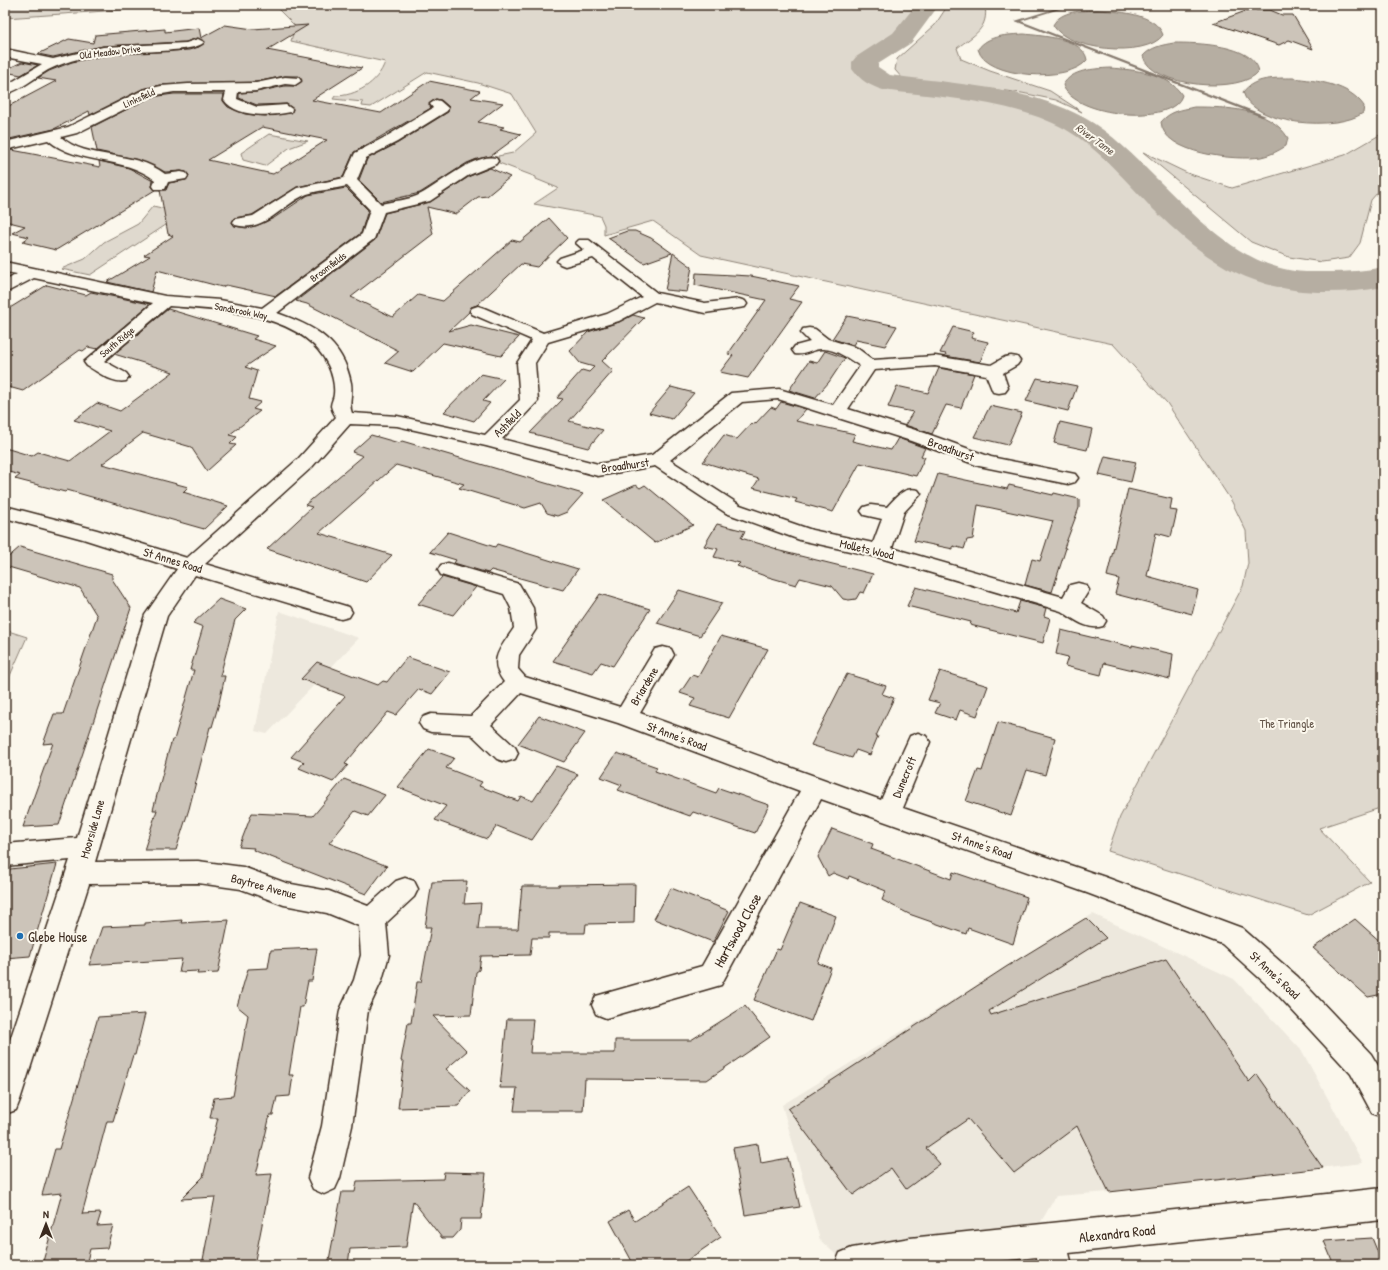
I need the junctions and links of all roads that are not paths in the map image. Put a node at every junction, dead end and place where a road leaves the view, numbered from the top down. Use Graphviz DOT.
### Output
graph roads {
  1 [pos="198,42"];
  2 [pos="5,53"];
  3 [pos="53,63"];
  4 [pos="287,78"];
  5 [pos="233,88"];
  6 [pos="5,90"];
  7 [pos="436,104"];
  8 [pos="286,109"];
  9 [pos="52,136"];
  10 [pos="5,146"];
  11 [pos="491,161"];
  12 [pos="181,176"];
  13 [pos="350,180"];
  14 [pos="378,209"];
  15 [pos="240,222"];
  16 [pos="564,261"];
  17 [pos="5,267"];
  18 [pos="31,273"];
  19 [pos="5,288"];
  20 [pos="652,298"];
  21 [pos="165,301"];
  22 [pos="739,304"];
  23 [pos="478,311"];
  24 [pos="265,314"];
  25 [pos="809,333"];
  26 [pos="542,338"];
  27 [pos="822,343"];
  28 [pos="801,350"];
  29 [pos="1011,361"];
  30 [pos="868,365"];
  31 [pos="994,371"];
  32 [pos="120,377"];
  33 [pos="999,388"];
  34 [pos="837,412"];
  35 [pos="345,418"];
  36 [pos="489,441"];
  37 [pos="658,460"];
  38 [pos="1068,478"];
  39 [pos="911,494"];
  40 [pos="871,511"];
  41 [pos="5,512"];
  42 [pos="893,514"];
  43 [pos="880,551"];
  44 [pos="191,565"];
  45 [pos="448,570"];
  46 [pos="340,612"];
  47 [pos="1095,621"];
  48 [pos="663,655"];
  49 [pos="518,683"];
  50 [pos="626,716"];
  51 [pos="431,723"];
  52 [pos="477,725"];
  53 [pos="918,742"];
  54 [pos="506,753"];
  55 [pos="815,787"];
  56 [pos="889,812"];
  57 [pos="5,855"];
  58 [pos="83,860"];
  59 [pos="405,889"];
  60 [pos="372,919"];
  61 [pos="606,1005"];
  62 [pos="5,1100"];
  63 [pos="1383,1103"];
  64 [pos="324,1178"];
  65 [pos="1383,1204"];
  66 [pos="1052,1252"];
  67 [pos="852,1265"];
  1 -- 3 [label="street, Old Meadow Drive"];
  2 -- 3 [label="street"];
  3 -- 6 [label="street, Old Meadow Drive"];
  4 -- 5 [label="street, Linksfield"];
  5 -- 8 [label="street"];
  5 -- 9 [label="street, Linksfield"];
  7 -- 13 [label="street"];
  9 -- 10 [label="street, Linksfield"];
  9 -- 12 [label="street"];
  11 -- 14 [label="street"];
  13 -- 14 [label="street"];
  13 -- 15 [label="street"];
  14 -- 24 [label="street, Broomfields"];
  16 -- 20 [label="street"];
  17 -- 18 [label="street, Sandbrook Way"];
  18 -- 19 [label="street"];
  18 -- 21 [label="street, Sandbrook Way"];
  20 -- 22 [label="street"];
  20 -- 26 [label="street"];
  21 -- 24 [label="street, Sandbrook Way"];
  21 -- 32 [label="street, South Ridge"];
  23 -- 26 [label="street"];
  24 -- 35 [label="street, Sandbrook Way"];
  25 -- 27 [label="street"];
  26 -- 36 [label="street, Ashfield"];
  27 -- 28 [label="street"];
  27 -- 30 [label="street"];
  29 -- 31 [label="street"];
  30 -- 31 [label="street"];
  30 -- 34 [label="street"];
  31 -- 33 [label="street"];
  34 -- 37 [label="street, Broadhurst"];
  34 -- 38 [label="street, Broadhurst"];
  35 -- 36 [label="street, Broadhurst"];
  35 -- 44 [label="street"];
  36 -- 37 [label="street, Broadhurst"];
  37 -- 43 [label="street, Mollets Wood"];
  39 -- 42 [label="street"];
  40 -- 42 [label="street"];
  41 -- 44 [label="street, St Annes Road"];
  42 -- 43 [label="street"];
  43 -- 47 [label="street, Mollets Wood"];
  44 -- 46 [label="street, St Annes Road"];
  44 -- 58 [label="street, Moorside Lane"];
  45 -- 49 [label="street"];
  48 -- 50 [label="street, Briardene"];
  49 -- 50 [label="street, St Anne's Road"];
  49 -- 52 [label="street"];
  50 -- 55 [label="street, St Anne's Road"];
  51 -- 52 [label="street"];
  52 -- 54 [label="street"];
  53 -- 56 [label="street, Dunecroft"];
  55 -- 56 [label="street, St Anne's Road"];
  55 -- 61 [label="street, Hartswood Close"];
  56 -- 63 [label="street, St Anne's Road"];
  57 -- 58 [label="street, Baytree Avenue"];
  58 -- 60 [label="street, Baytree Avenue"];
  58 -- 62 [label="street, Moorside Lane"];
  59 -- 60 [label="street"];
  60 -- 64 [label="street"];
  65 -- 66 [label="street, Alexandra Road"];
  66 -- 67 [label="street, Alexandra Road"];
}
